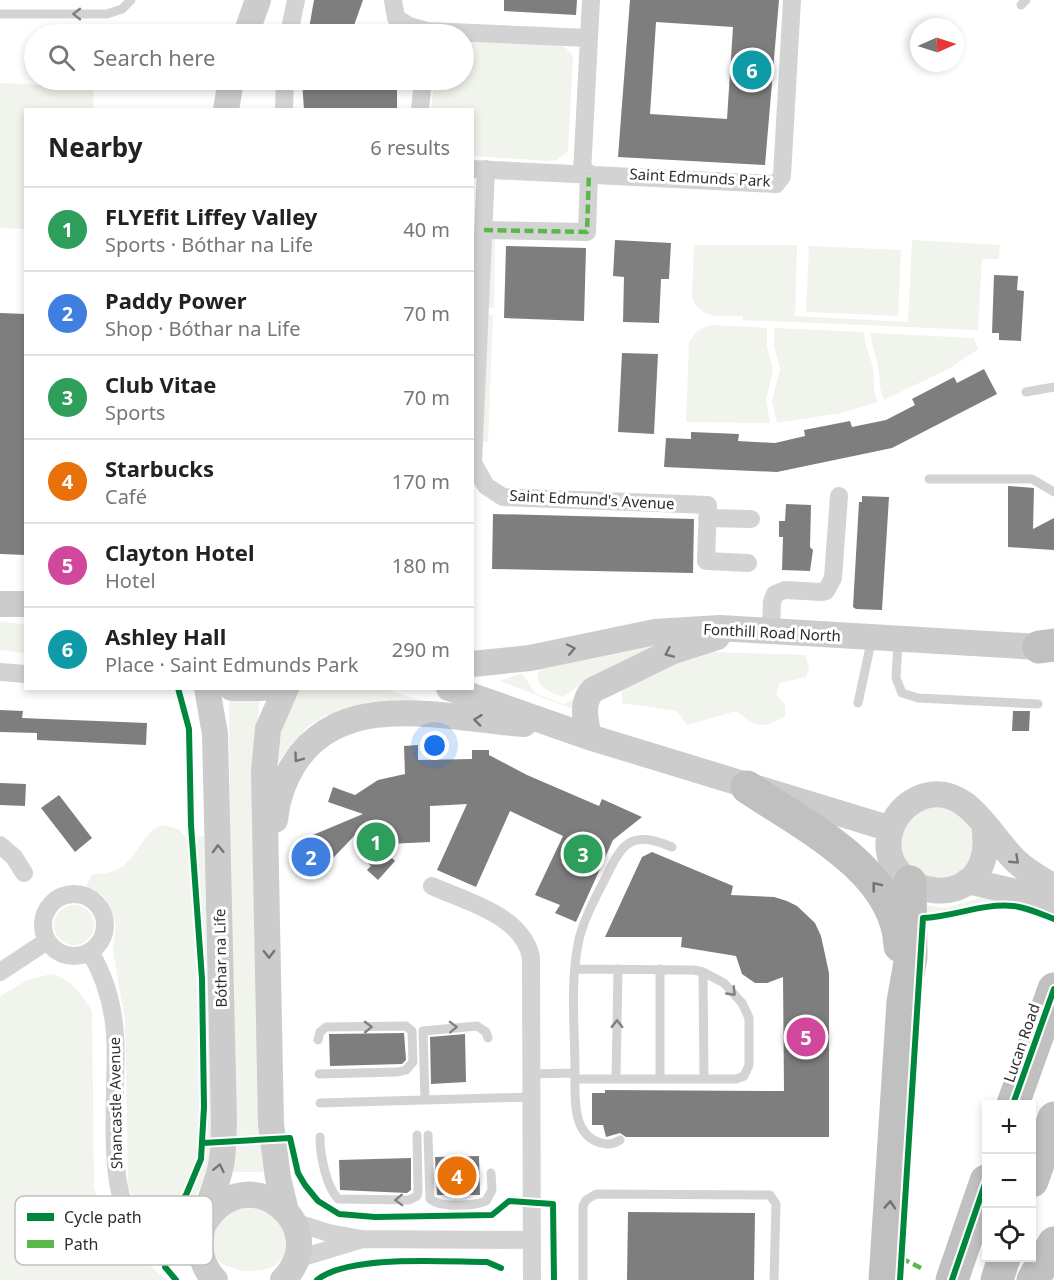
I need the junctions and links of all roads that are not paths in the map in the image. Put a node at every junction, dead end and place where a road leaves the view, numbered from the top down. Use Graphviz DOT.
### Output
graph roads {
  1 [pos="131,0"];
  2 [pos="258,0"];
  3 [pos="296,0"];
  4 [pos="393,0"];
  5 [pos="591,0"];
  6 [pos="792,0"];
  7 [pos="0,14"];
  8 [pos="250,24"];
  9 [pos="291,24"];
  10 [pos="406,24"];
  11 [pos="474,34"];
  12 [pos="589,38"];
  13 [pos="229,90"];
  14 [pos="285,90"];
  15 [pos="422,90"];
  16 [pos="226,108"];
  17 [pos="284,108"];
  18 [pos="420,108"];
  19 [pos="479,169"];
  20 [pos="586,173"];
  21 [pos="484,230"];
  22 [pos="1054,387"];
  23 [pos="1026,392"];
  24 [pos="474,442"];
  25 [pos="474,465"];
  26 [pos="929,479"];
  27 [pos="1054,492"];
  28 [pos="839,496"];
  29 [pos="707,518"];
  30 [pos="751,519"];
  31 [pos="748,563"];
  32 [pos="0,603"];
  33 [pos="24,604"];
  34 [pos="745,629"];
  35 [pos="771,629"];
  36 [pos="872,638"];
  37 [pos="898,639"];
  38 [pos="1049,648"];
  39 [pos="474,664"];
  40 [pos="0,672"];
  41 [pos="24,674"];
  42 [pos="207,690"];
  43 [pos="285,690"];
  44 [pos="455,690"];
  45 [pos="858,703"];
  46 [pos="1038,704"];
  47 [pos="557,726"];
  48 [pos="589,737"];
  49 [pos="747,787"];
  50 [pos="984,824"];
  51 [pos="891,830"];
  52 [pos="0,845"];
  53 [pos="672,847"];
  54 [pos="24,873"];
  55 [pos="968,881"];
  56 [pos="910,882"];
  57 [pos="432,886"];
  58 [pos="1054,887"];
  59 [pos="268,896"];
  60 [pos="1054,906"];
  61 [pos="47,941"];
  62 [pos="90,952"];
  63 [pos="575,969"];
  64 [pos="618,969"];
  65 [pos="660,969"];
  66 [pos="0,972"];
  67 [pos="703,972"];
  68 [pos="1054,989"];
  69 [pos="903,1002"];
  70 [pos="488,1038"];
  71 [pos="318,1040"];
  72 [pos="319,1074"];
  73 [pos="530,1074"];
  74 [pos="575,1076"];
  75 [pos="616,1078"];
  76 [pos="660,1078"];
  77 [pos="704,1079"];
  78 [pos="530,1097"];
  79 [pos="424,1100"];
  80 [pos="1015,1100"];
  81 [pos="320,1103"];
  82 [pos="1054,1118"];
  83 [pos="417,1135"];
  84 [pos="428,1135"];
  85 [pos="320,1137"];
  86 [pos="620,1140"];
  87 [pos="1036,1170"];
  88 [pos="491,1173"];
  89 [pos="122,1196"];
  90 [pos="212,1196"];
  91 [pos="982,1196"];
  92 [pos="213,1209"];
  93 [pos="290,1216"];
  94 [pos="362,1239"];
  95 [pos="531,1240"];
  96 [pos="1054,1243"];
  97 [pos="1002,1262"];
  98 [pos="205,1265"];
  99 [pos="289,1273"];
  100 [pos="214,1279"];
  101 [pos="532,1280"];
  102 [pos="583,1280"];
  103 [pos="774,1280"];
  104 [pos="885,1280"];
  105 [pos="952,1280"];
  106 [pos="997,1280"];
  107 [pos="1033,1280"];
  1 -- 7 [label="lane, one-way"];
  2 -- 8 [label="main road"];
  3 -- 9 [label="street"];
  4 -- 10 [label="street"];
  5 -- 12 [label="street"];
  6 -- 20 [label="street, Saint Edmunds Park"];
  11 -- 12 [label="street"];
  12 -- 20 [label="street"];
  13 -- 16 [label="main road"];
  14 -- 17 [label="street"];
  15 -- 18 [label="street"];
  19 -- 20 [label="street, Saint Edmunds Park"];
  19 -- 21 [label="street, Saint Edmund's Avenue"];
  20 -- 21 [label="street"];
  21 -- 24 [label="street, Saint Edmund's Avenue"];
  22 -- 23 [label="lane"];
  25 -- 29 [label="street, Saint Edmund's Avenue"];
  26 -- 27 [label="lane"];
  28 -- 35 [label="street"];
  29 -- 30 [label="street"];
  29 -- 31 [label="street"];
  32 -- 33 [label="main road"];
  34 -- 35 [label="main road, Fonthill Road North"];
  39 -- 34 [label="main road, Fonthill Road North, one-way"];
  34 -- 48 [label="main road, one-way"];
  35 -- 36 [label="main road, Fonthill Road North"];
  36 -- 37 [label="main road, Fonthill Road North"];
  36 -- 45 [label="lane"];
  37 -- 38 [label="main road, Fonthill Road North"];
  37 -- 46 [label="lane"];
  40 -- 41 [label="street"];
  90 -- 42 [label="main road, Bóthar na Life, one-way"];
  43 -- 59 [label="main road"];
  44 -- 47 [label="main road"];
  47 -- 48 [label="main road"];
  47 -- 59 [label="main road, one-way"];
  48 -- 49 [label="main road"];
  49 -- 51 [label="main road"];
  69 -- 49 [label="highway, one-way"];
  50 -- 51 [label="main road"];
  50 -- 55 [label="main road"];
  50 -- 58 [label="main road, one-way"];
  51 -- 56 [label="main road"];
  52 -- 54 [label="street"];
  53 -- 63 [label="lane"];
  55 -- 56 [label="main road"];
  55 -- 60 [label="main road"];
  56 -- 69 [label="highway"];
  57 -- 73 [label="street"];
  59 -- 93 [label="main road, one-way"];
  61 -- 62 [label="street"];
  61 -- 62 [label="street"];
  61 -- 66 [label="street"];
  62 -- 89 [label="street, Shancastle Avenue"];
  63 -- 64 [label="lane"];
  63 -- 74 [label="lane"];
  64 -- 65 [label="lane"];
  75 -- 64 [label="lane, one-way"];
  65 -- 67 [label="lane"];
  65 -- 76 [label="lane"];
  67 -- 77 [label="lane"];
  67 -- 77 [label="lane, one-way"];
  68 -- 80 [label="highway, Lucan Road"];
  104 -- 69 [label="highway, one-way"];
  79 -- 70 [label="lane, one-way"];
  71 -- 72 [label="lane, one-way"];
  73 -- 74 [label="lane"];
  73 -- 78 [label="street"];
  74 -- 75 [label="lane"];
  74 -- 86 [label="lane"];
  75 -- 76 [label="lane"];
  76 -- 77 [label="lane"];
  78 -- 79 [label="lane"];
  78 -- 95 [label="street"];
  79 -- 81 [label="lane"];
  82 -- 87 [label="highway"];
  83 -- 85 [label="lane, one-way"];
  84 -- 88 [label="lane"];
  91 -- 105 [label="highway"];
  92 -- 93 [label="main road"];
  93 -- 94 [label="street"];
  93 -- 99 [label="main road"];
  94 -- 95 [label="street"];
  94 -- 99 [label="street"];
  95 -- 101 [label="street"];
  96 -- 107 [label="highway"];
  97 -- 106 [label="highway"];
  98 -- 100 [label="main road"];
  102 -- 103 [label="lane"];
}
